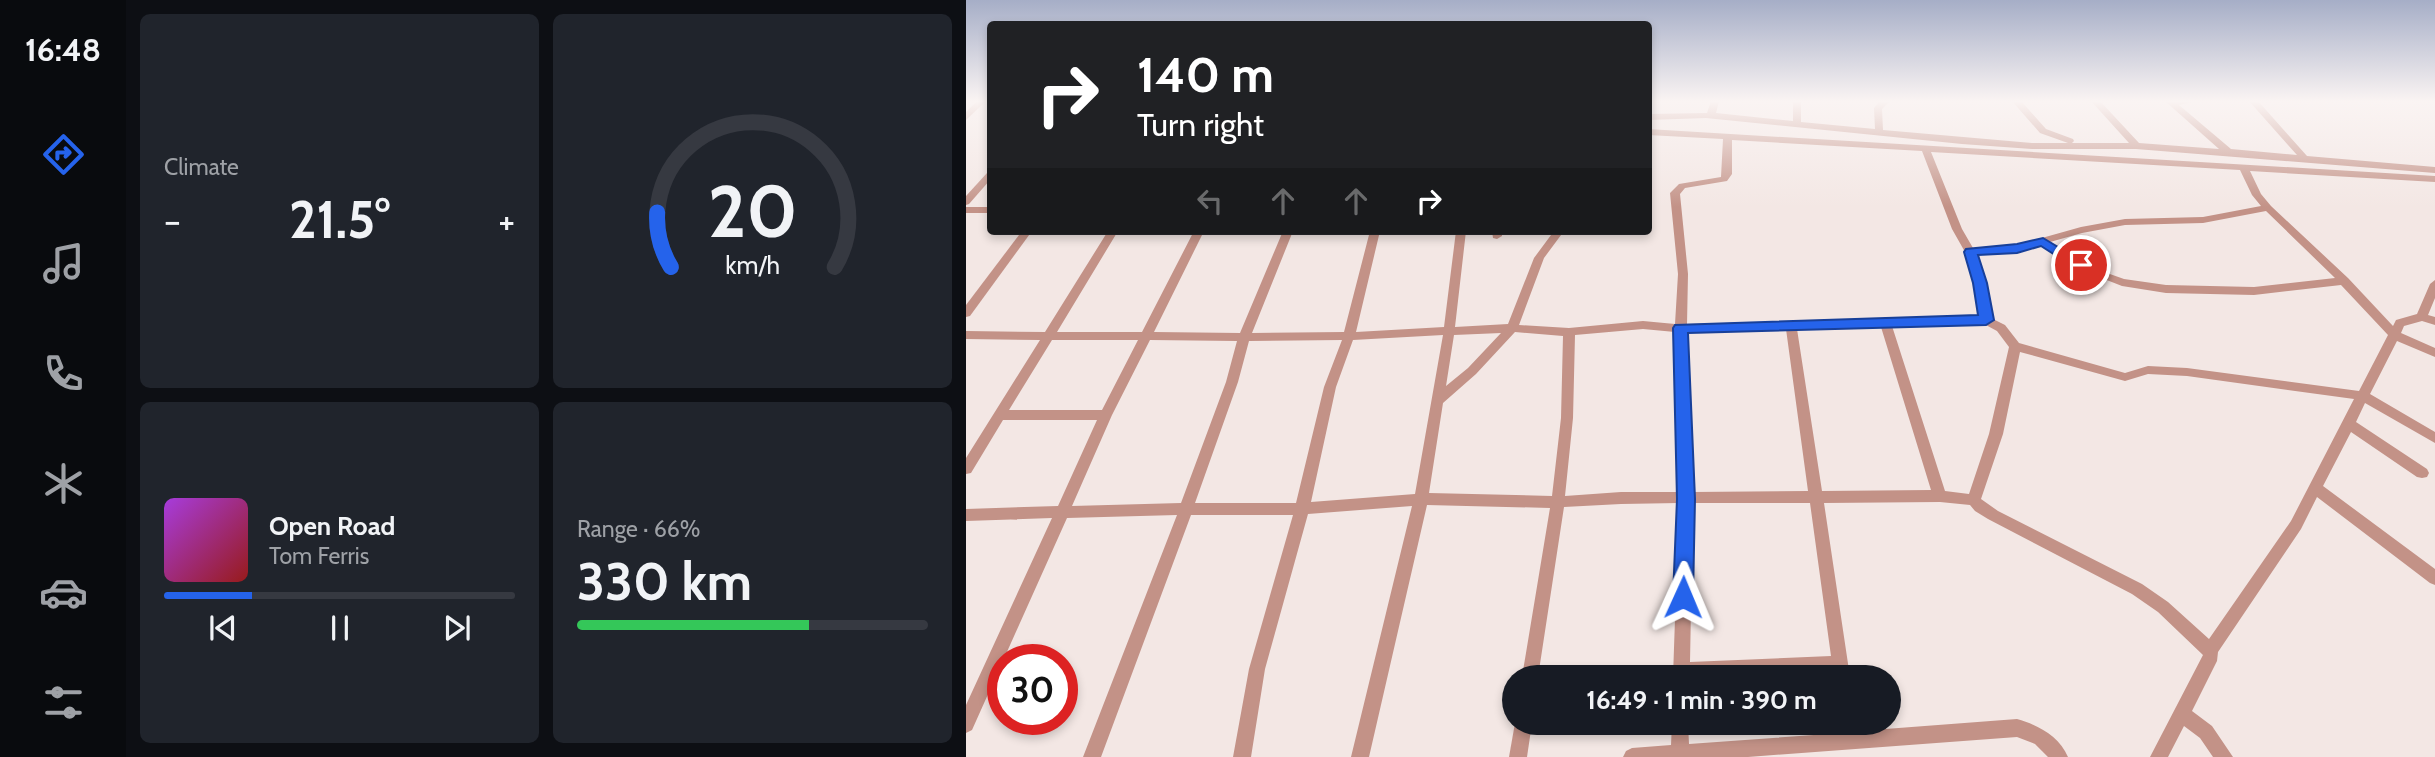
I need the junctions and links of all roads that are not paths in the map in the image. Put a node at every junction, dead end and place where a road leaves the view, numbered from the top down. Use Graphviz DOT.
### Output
graph roads {
  1 [pos="1727,136"];
  2 [pos="1732,136"];
  3 [pos="1926,136"];
  4 [pos="2051,136"];
  5 [pos="2127,136"];
  6 [pos="2209,136"];
  7 [pos="2284,136"];
  8 [pos="2136,146"];
  9 [pos="2094,147"];
  10 [pos="1925,148"];
  11 [pos="2228,152"];
  12 [pos="2304,158"];
  13 [pos="2243,166"];
  14 [pos="2435,170"];
  15 [pos="987,178"];
  16 [pos="2435,179"];
  17 [pos="966,202"];
  18 [pos="2268,208"];
  19 [pos="987,210"];
  20 [pos="966,211"];
  21 [pos="1024,235"];
  22 [pos="1110,235"];
  23 [pos="1197,235"];
  24 [pos="1286,235"];
  25 [pos="1374,235"];
  26 [pos="1461,235"];
  27 [pos="1556,235"];
  28 [pos="2043,242"];
  29 [pos="1970,252"];
  30 [pos="2344,281"];
  31 [pos="2435,284"];
  32 [pos="966,313"];
  33 [pos="2422,317"];
  34 [pos="1986,320"];
  35 [pos="1885,321"];
  36 [pos="2435,321"];
  37 [pos="1791,325"];
  38 [pos="1512,328"];
  39 [pos="1681,328"];
  40 [pos="1449,332"];
  41 [pos="1569,332"];
  42 [pos="966,335"];
  43 [pos="1148,335"];
  44 [pos="2395,335"];
  45 [pos="1047,336"];
  46 [pos="1349,336"];
  47 [pos="1244,337"];
  48 [pos="2015,346"];
  49 [pos="2435,353"];
  50 [pos="2364,396"];
  51 [pos="1437,401"];
  52 [pos="999,415"];
  53 [pos="1106,415"];
  54 [pos="2349,424"];
  55 [pos="2435,438"];
  56 [pos="966,469"];
  57 [pos="2422,473"];
  58 [pos="2315,488"];
  59 [pos="1816,496"];
  60 [pos="1940,496"];
  61 [pos="1421,499"];
  62 [pos="1686,499"];
  63 [pos="1974,500"];
  64 [pos="1556,502"];
  65 [pos="1186,509"];
  66 [pos="1302,509"];
  67 [pos="1062,514"];
  68 [pos="966,515"];
  69 [pos="2435,578"];
  70 [pos="2210,651"];
  71 [pos="1532,665"];
  72 [pos="1681,665"];
  73 [pos="1840,665"];
  74 [pos="2181,713"];
  75 [pos="966,724"];
  76 [pos="1901,730"];
  77 [pos="1521,735"];
  78 [pos="1680,735"];
  79 [pos="1822,735"];
  80 [pos="1679,755"];
  81 [pos="1092,757"];
  82 [pos="1242,757"];
  83 [pos="1360,757"];
  84 [pos="1518,757"];
  85 [pos="1632,757"];
  86 [pos="2059,757"];
  87 [pos="2159,757"];
  88 [pos="2224,757"];
  1 -- 39 [label="street"];
  2 -- 10 [label="street"];
  3 -- 9 [label="street"];
  4 -- 9 [label="street"];
  5 -- 8 [label="street"];
  6 -- 11 [label="street"];
  7 -- 12 [label="street"];
  8 -- 9 [label="street"];
  8 -- 11 [label="street"];
  10 -- 13 [label="street"];
  10 -- 29 [label="street"];
  11 -- 12 [label="street"];
  12 -- 14 [label="street"];
  13 -- 16 [label="street"];
  13 -- 18 [label="street"];
  15 -- 17 [label="street"];
  18 -- 28 [label="street"];
  18 -- 30 [label="street"];
  19 -- 20 [label="street"];
  21 -- 32 [label="street"];
  22 -- 45 [label="street"];
  23 -- 43 [label="street"];
  24 -- 47 [label="street"];
  25 -- 46 [label="street"];
  26 -- 40 [label="street"];
  27 -- 38 [label="street"];
  28 -- 29 [label="street"];
  28 -- 30 [label="street"];
  29 -- 34 [label="street"];
  30 -- 44 [label="street"];
  31 -- 33 [label="street"];
  33 -- 36 [label="street"];
  33 -- 44 [label="street"];
  34 -- 35 [label="street"];
  34 -- 48 [label="street"];
  35 -- 37 [label="street"];
  35 -- 60 [label="street"];
  37 -- 39 [label="street"];
  37 -- 59 [label="street"];
  38 -- 40 [label="street"];
  38 -- 41 [label="street"];
  38 -- 51 [label="street"];
  39 -- 41 [label="street"];
  39 -- 62 [label="street"];
  40 -- 46 [label="street"];
  40 -- 51 [label="street"];
  41 -- 64 [label="street"];
  42 -- 45 [label="street"];
  43 -- 45 [label="street"];
  43 -- 47 [label="street"];
  43 -- 53 [label="street"];
  44 -- 49 [label="street"];
  44 -- 50 [label="street"];
  45 -- 52 [label="street"];
  46 -- 47 [label="street"];
  46 -- 66 [label="street"];
  47 -- 65 [label="street"];
  48 -- 50 [label="street"];
  48 -- 63 [label="street"];
  50 -- 54 [label="street"];
  50 -- 55 [label="street"];
  51 -- 61 [label="street"];
  52 -- 53 [label="street"];
  52 -- 56 [label="street"];
  53 -- 67 [label="street"];
  54 -- 57 [label="street"];
  54 -- 58 [label="street"];
  58 -- 69 [label="street"];
  58 -- 70 [label="street"];
  59 -- 60 [label="street"];
  59 -- 62 [label="street"];
  59 -- 73 [label="street"];
  60 -- 63 [label="street"];
  61 -- 64 [label="street"];
  61 -- 66 [label="street"];
  61 -- 83 [label="street"];
  62 -- 64 [label="street"];
  62 -- 72 [label="street"];
  63 -- 70 [label="street"];
  64 -- 71 [label="street"];
  65 -- 66 [label="street"];
  65 -- 67 [label="street"];
  65 -- 81 [label="street"];
  66 -- 82 [label="street"];
  67 -- 68 [label="street"];
  67 -- 75 [label="street"];
  70 -- 74 [label="street"];
  74 -- 87 [label="street"];
  74 -- 88 [label="street"];
  76 -- 86 [label="street"];
  77 -- 84 [label="street"];
  78 -- 80 [label="street"];
  79 -- 80 [label="street"];
  80 -- 85 [label="street"];
}
